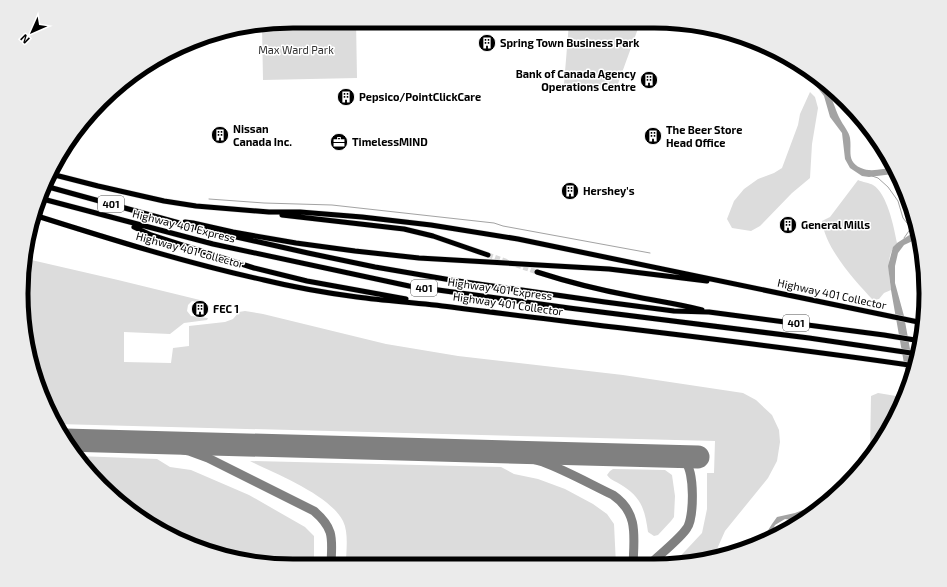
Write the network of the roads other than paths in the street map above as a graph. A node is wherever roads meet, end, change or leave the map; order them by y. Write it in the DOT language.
graph roads {
  1 [pos="56,175"];
  2 [pos="50,187"];
  3 [pos="45,200"];
  4 [pos="269,212"];
  5 [pos="39,217"];
  6 [pos="124,222"];
  7 [pos="176,222"];
  8 [pos="488,256"];
  9 [pos="537,272"];
  10 [pos="735,284"];
  11 [pos="447,306"];
  12 [pos="708,312"];
  13 [pos="917,322"];
  14 [pos="915,340"];
  15 [pos="912,353"];
  16 [pos="909,365"];
  1 -- 4 [label="highway, Highway 401 Collector / 401"];
  2 -- 7 [label="highway, Highway 401 Express / 401"];
  3 -- 6 [label="highway, Highway 401 Express / 401"];
  4 -- 8 [label="highway"];
  4 -- 10 [label="highway, Highway 401 Collector"];
  5 -- 11 [label="highway, Highway 401 Collector / 401"];
  6 -- 11 [label="highway"];
  6 -- 15 [label="highway, Highway 401 Express / 401"];
  7 -- 10 [label="highway"];
  7 -- 12 [label="highway, Highway 401 Express / 401"];
  9 -- 12 [label="highway"];
  10 -- 13 [label="highway, Highway 401 Collector / 401"];
  11 -- 16 [label="highway, Highway 401 Collector / 401"];
  12 -- 14 [label="highway, Highway 401 Express / 401"];
}
